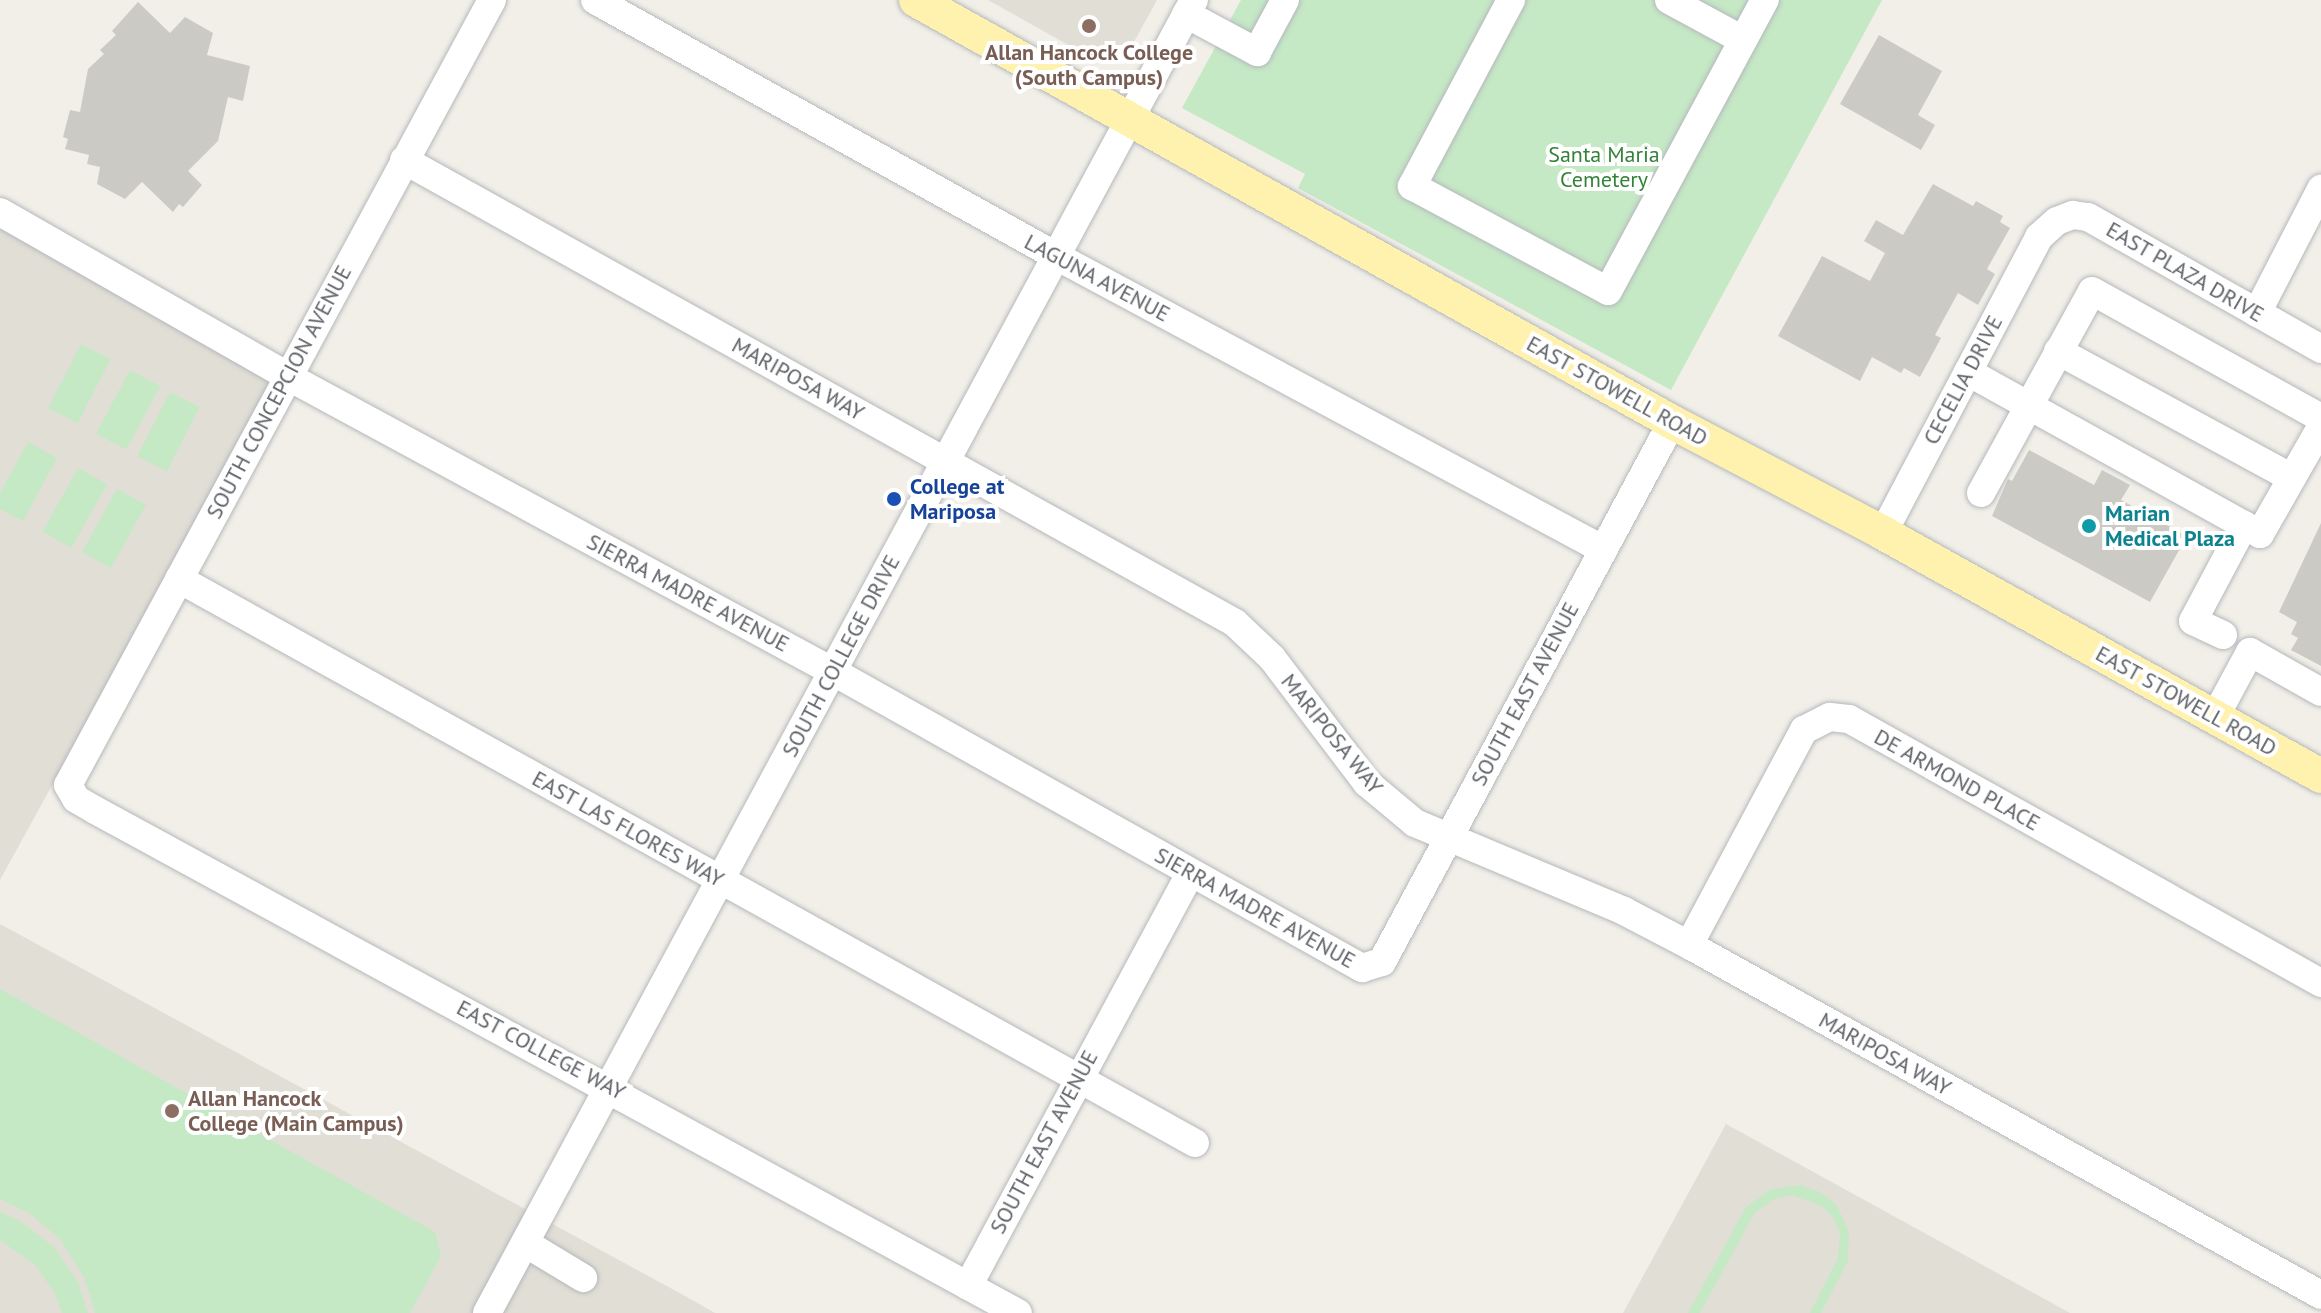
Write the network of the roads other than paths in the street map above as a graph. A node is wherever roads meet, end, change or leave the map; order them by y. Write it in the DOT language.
graph roads {
  1 [pos="492,0"];
  2 [pos="595,0"];
  3 [pos="916,0"];
  4 [pos="1285,0"];
  5 [pos="1511,0"];
  6 [pos="1669,0"];
  7 [pos="1765,0"];
  8 [pos="1190,7"];
  9 [pos="1743,40"];
  10 [pos="1129,120"];
  11 [pos="404,160"];
  12 [pos="2321,189"];
  13 [pos="0,212"];
  14 [pos="2047,230"];
  15 [pos="1056,256"];
  16 [pos="2257,313"];
  17 [pos="2321,349"];
  18 [pos="2058,351"];
  19 [pos="1968,372"];
  20 [pos="287,376"];
  21 [pos="2027,405"];
  22 [pos="2321,418"];
  23 [pos="1672,422"];
  24 [pos="2321,427"];
  25 [pos="2321,449"];
  26 [pos="946,461"];
  27 [pos="2292,478"];
  28 [pos="1981,493"];
  29 [pos="2252,530"];
  30 [pos="1883,533"];
  31 [pos="1602,549"];
  32 [pos="179,579"];
  33 [pos="2223,635"];
  34 [pos="832,671"];
  35 [pos="2321,692"];
  36 [pos="2215,717"];
  37 [pos="2321,776"];
  38 [pos="68,785"];
  39 [pos="1448,839"];
  40 [pos="1190,873"];
  41 [pos="720,880"];
  42 [pos="1689,945"];
  43 [pos="1378,966"];
  44 [pos="2321,983"];
  45 [pos="1077,1078"];
  46 [pos="609,1087"];
  47 [pos="1195,1143"];
  48 [pos="525,1243"];
  49 [pos="583,1278"];
  50 [pos="968,1286"];
  51 [pos="2321,1295"];
  52 [pos="487,1313"];
  53 [pos="1018,1313"];
  1 -- 11 [label="street, SOUTH CONCEPCION AVENUE"];
  2 -- 15 [label="street, LAGUNA AVENUE"];
  3 -- 10 [label="main road, EAST STOWELL ROAD"];
  4 -- 8 [label="street"];
  5 -- 9 [label="street"];
  6 -- 9 [label="street"];
  7 -- 9 [label="street"];
  8 -- 10 [label="street, SOUTH COLLEGE DRIVE"];
  10 -- 15 [label="street, SOUTH COLLEGE DRIVE"];
  10 -- 23 [label="main road, EAST STOWELL ROAD"];
  11 -- 20 [label="street, SOUTH CONCEPCION AVENUE"];
  11 -- 26 [label="street, MARIPOSA WAY"];
  12 -- 16 [label="street"];
  13 -- 20 [label="street, SIERRA MADRE AVENUE"];
  14 -- 16 [label="street, EAST PLAZA DRIVE"];
  14 -- 19 [label="street, CECELIA DRIVE"];
  15 -- 26 [label="street, SOUTH COLLEGE DRIVE"];
  15 -- 31 [label="street, LAGUNA AVENUE"];
  16 -- 17 [label="street, EAST PLAZA DRIVE"];
  18 -- 21 [label="street"];
  18 -- 22 [label="street"];
  18 -- 27 [label="street"];
  19 -- 21 [label="street"];
  19 -- 30 [label="street, CECELIA DRIVE"];
  20 -- 32 [label="street, SOUTH CONCEPCION AVENUE"];
  20 -- 34 [label="street, SIERRA MADRE AVENUE"];
  21 -- 28 [label="street"];
  21 -- 29 [label="street"];
  23 -- 30 [label="main road, EAST STOWELL ROAD"];
  23 -- 31 [label="street, SOUTH EAST AVENUE"];
  24 -- 27 [label="street"];
  25 -- 29 [label="street"];
  26 -- 34 [label="street, SOUTH COLLEGE DRIVE"];
  26 -- 39 [label="street, MARIPOSA WAY"];
  27 -- 29 [label="street"];
  29 -- 33 [label="street"];
  30 -- 36 [label="main road, EAST STOWELL ROAD"];
  31 -- 39 [label="street, SOUTH EAST AVENUE"];
  32 -- 38 [label="street, SOUTH CONCEPCION AVENUE"];
  32 -- 41 [label="street, EAST LAS FLORES WAY"];
  34 -- 40 [label="street, SIERRA MADRE AVENUE"];
  34 -- 41 [label="street, SOUTH COLLEGE DRIVE"];
  35 -- 36 [label="street"];
  36 -- 37 [label="main road, EAST STOWELL ROAD"];
  38 -- 46 [label="street, EAST COLLEGE WAY"];
  39 -- 42 [label="street, MARIPOSA WAY"];
  39 -- 43 [label="street, SOUTH EAST AVENUE"];
  40 -- 43 [label="street, SIERRA MADRE AVENUE"];
  40 -- 45 [label="street, SOUTH EAST AVENUE"];
  41 -- 45 [label="street, EAST LAS FLORES WAY"];
  41 -- 46 [label="street, SOUTH COLLEGE DRIVE"];
  42 -- 44 [label="street, DE ARMOND PLACE"];
  42 -- 51 [label="street, MARIPOSA WAY"];
  45 -- 47 [label="street, EAST LAS FLORES WAY"];
  45 -- 50 [label="street, SOUTH EAST AVENUE"];
  46 -- 48 [label="street, SOUTH COLLEGE DRIVE"];
  46 -- 50 [label="street, EAST COLLEGE WAY"];
  48 -- 49 [label="street"];
  48 -- 52 [label="street, SOUTH COLLEGE DRIVE"];
  50 -- 53 [label="street, EAST COLLEGE WAY"];
}
